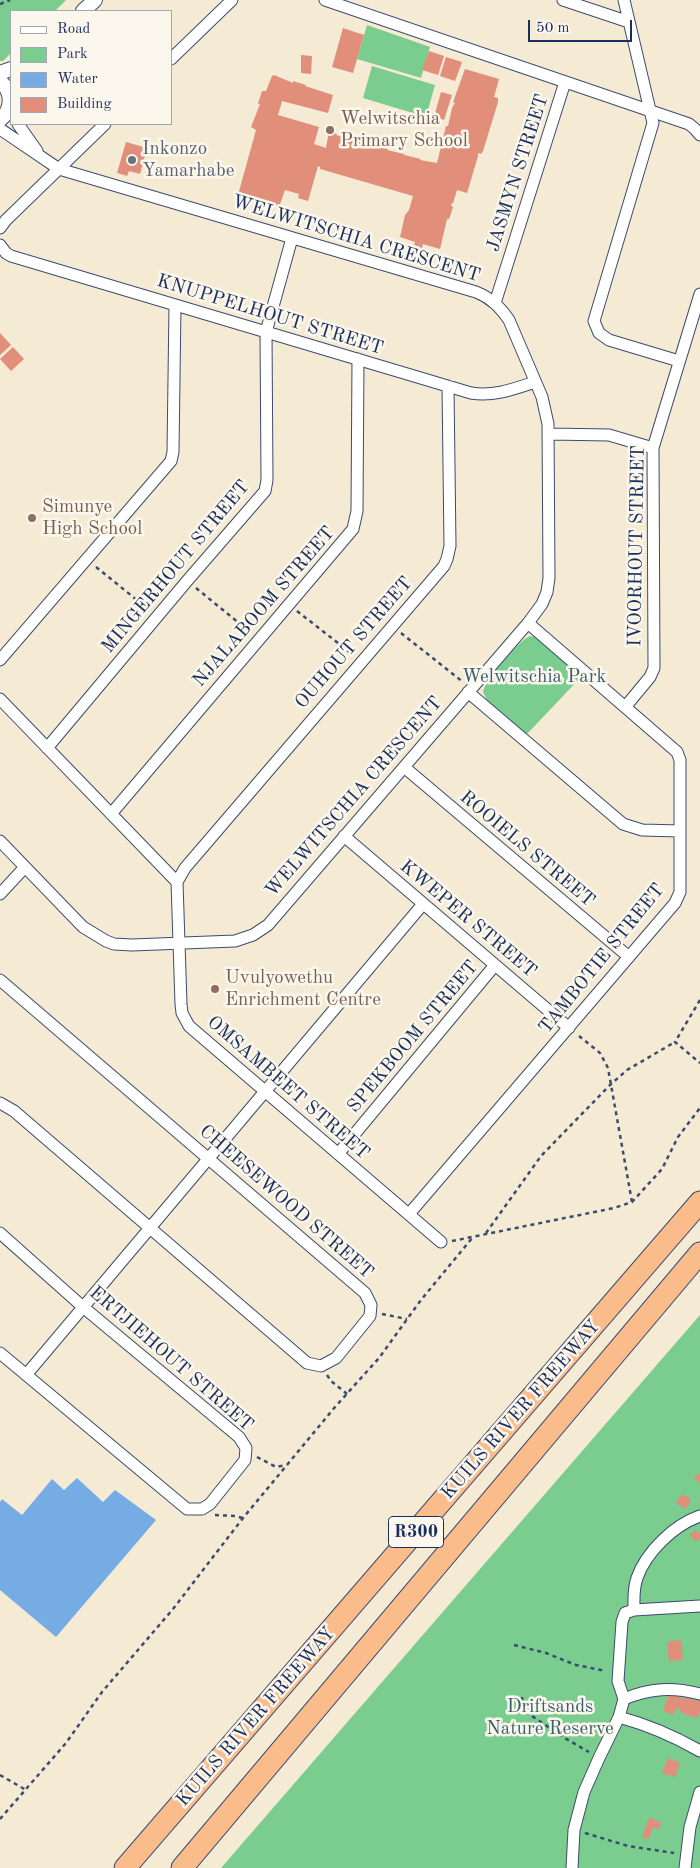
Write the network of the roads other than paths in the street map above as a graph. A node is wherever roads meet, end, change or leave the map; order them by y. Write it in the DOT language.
graph roads {
  1 [pos="94,0"];
  2 [pos="232,0"];
  3 [pos="325,0"];
  4 [pos="564,0"];
  5 [pos="624,0"];
  6 [pos="84,10"];
  7 [pos="629,22"];
  8 [pos="172,58"];
  9 [pos="0,81"];
  10 [pos="565,82"];
  11 [pos="10,101"];
  12 [pos="650,111"];
  13 [pos="0,120"];
  14 [pos="19,125"];
  15 [pos="104,125"];
  16 [pos="0,128"];
  17 [pos="700,135"];
  18 [pos="38,154"];
  19 [pos="59,169"];
  20 [pos="0,228"];
  21 [pos="292,238"];
  22 [pos="0,245"];
  23 [pos="700,294"];
  24 [pos="495,303"];
  25 [pos="175,305"];
  26 [pos="266,332"];
  27 [pos="358,359"];
  28 [pos="680,360"];
  29 [pos="536,382"];
  30 [pos="448,386"];
  31 [pos="549,434"];
  32 [pos="653,448"];
  33 [pos="528,623"];
  34 [pos="0,660"];
  35 [pos="470,690"];
  36 [pos="0,699"];
  37 [pos="626,706"];
  38 [pos="47,748"];
  39 [pos="404,767"];
  40 [pos="111,814"];
  41 [pos="680,831"];
  42 [pos="344,836"];
  43 [pos="0,841"];
  44 [pos="25,867"];
  45 [pos="177,882"];
  46 [pos="0,894"];
  47 [pos="423,904"];
  48 [pos="180,943"];
  49 [pos="629,957"];
  50 [pos="495,965"];
  51 [pos="0,980"];
  52 [pos="569,1028"];
  53 [pos="265,1092"];
  54 [pos="0,1103"];
  55 [pos="338,1154"];
  56 [pos="209,1158"];
  57 [pos="700,1202"];
  58 [pos="409,1214"];
  59 [pos="150,1228"];
  60 [pos="0,1233"];
  61 [pos="441,1242"];
  62 [pos="700,1253"];
  63 [pos="84,1307"];
  64 [pos="0,1353"];
  65 [pos="26,1375"];
  66 [pos="700,1516"];
  67 [pos="700,1606"];
  68 [pos="634,1610"];
  69 [pos="700,1694"];
  70 [pos="624,1699"];
  71 [pos="619,1717"];
  72 [pos="700,1751"];
  73 [pos="700,1792"];
  74 [pos="125,1868"];
  75 [pos="182,1868"];
  76 [pos="572,1868"];
  77 [pos="685,1868"];
  1 -- 6 [label="street"];
  2 -- 8 [label="street"];
  3 -- 10 [label="street"];
  4 -- 7 [label="street"];
  5 -- 7 [label="street"];
  7 -- 12 [label="street"];
  9 -- 11 [label="street"];
  10 -- 12 [label="street"];
  10 -- 24 [label="street, JASMYN STREET"];
  11 -- 13 [label="street"];
  12 -- 17 [label="street"];
  12 -- 28 [label="street"];
  14 -- 18 [label="street, WELWITSCHIA CRESCENT"];
  15 -- 19 [label="street"];
  16 -- 18 [label="street, WELWITSCHIA CRESCENT"];
  18 -- 19 [label="street, WELWITSCHIA CRESCENT"];
  19 -- 20 [label="street"];
  19 -- 21 [label="street, WELWITSCHIA CRESCENT"];
  21 -- 24 [label="street, WELWITSCHIA CRESCENT"];
  21 -- 26 [label="street, MINGERHOUT STREET"];
  22 -- 25 [label="street, KNUPPELHOUT STREET"];
  23 -- 28 [label="street, IVOORHOUT STREET"];
  24 -- 29 [label="street, WELWITSCHIA CRESCENT"];
  25 -- 26 [label="street, KNUPPELHOUT STREET"];
  25 -- 34 [label="street"];
  26 -- 27 [label="street, KNUPPELHOUT STREET"];
  26 -- 38 [label="street, MINGERHOUT STREET"];
  27 -- 30 [label="street, KNUPPELHOUT STREET"];
  27 -- 40 [label="street, NJALABOOM STREET"];
  28 -- 32 [label="street, IVOORHOUT STREET"];
  29 -- 30 [label="street, KNUPPELHOUT STREET"];
  29 -- 31 [label="street, WELWITSCHIA CRESCENT"];
  30 -- 45 [label="street, OUHOUT STREET"];
  31 -- 32 [label="street"];
  31 -- 33 [label="street, WELWITSCHIA CRESCENT"];
  32 -- 37 [label="street, IVOORHOUT STREET"];
  33 -- 35 [label="street, WELWITSCHIA CRESCENT"];
  33 -- 37 [label="street, TAMBOTIE STREET"];
  35 -- 39 [label="street, WELWITSCHIA CRESCENT"];
  35 -- 41 [label="street"];
  36 -- 38 [label="street"];
  37 -- 41 [label="street, TAMBOTIE STREET"];
  38 -- 40 [label="street"];
  39 -- 42 [label="street, WELWITSCHIA CRESCENT"];
  39 -- 49 [label="street, ROOIELS STREET"];
  40 -- 45 [label="street"];
  41 -- 49 [label="street, TAMBOTIE STREET"];
  42 -- 47 [label="street, KWEPER STREET"];
  42 -- 48 [label="street, WELWITSCHIA CRESCENT"];
  43 -- 44 [label="street, WELWITSCHIA CRESCENT"];
  44 -- 46 [label="street"];
  44 -- 48 [label="street, WELWITSCHIA CRESCENT"];
  45 -- 48 [label="street, OMSAMBEET STREET"];
  47 -- 50 [label="street, KWEPER STREET"];
  47 -- 53 [label="street"];
  48 -- 53 [label="street, OMSAMBEET STREET"];
  49 -- 52 [label="street, TAMBOTIE STREET"];
  50 -- 52 [label="street, KWEPER STREET"];
  50 -- 55 [label="street, SPEKBOOM STREET"];
  51 -- 56 [label="street, CHEESEWOOD STREET"];
  52 -- 58 [label="street, TAMBOTIE STREET"];
  53 -- 55 [label="street, OMSAMBEET STREET"];
  53 -- 56 [label="street"];
  54 -- 59 [label="street"];
  55 -- 58 [label="street, OMSAMBEET STREET"];
  56 -- 59 [label="street"];
  56 -- 59 [label="street, CHEESEWOOD STREET"];
  57 -- 74 [label="highway, KUILS RIVER FREEWAY / R300"];
  58 -- 61 [label="street, OMSAMBEET STREET"];
  59 -- 63 [label="street"];
  60 -- 63 [label="street, ERTJIEHOUT STREET"];
  62 -- 75 [label="highway, KUILS RIVER FREEWAY / R300"];
  63 -- 65 [label="street"];
  63 -- 65 [label="street, ERTJIEHOUT STREET"];
  64 -- 65 [label="street"];
  66 -- 68 [label="street"];
  67 -- 68 [label="street"];
  68 -- 70 [label="street"];
  69 -- 70 [label="street"];
  70 -- 71 [label="street"];
  71 -- 72 [label="street"];
  71 -- 76 [label="street"];
  73 -- 77 [label="street"];
}
